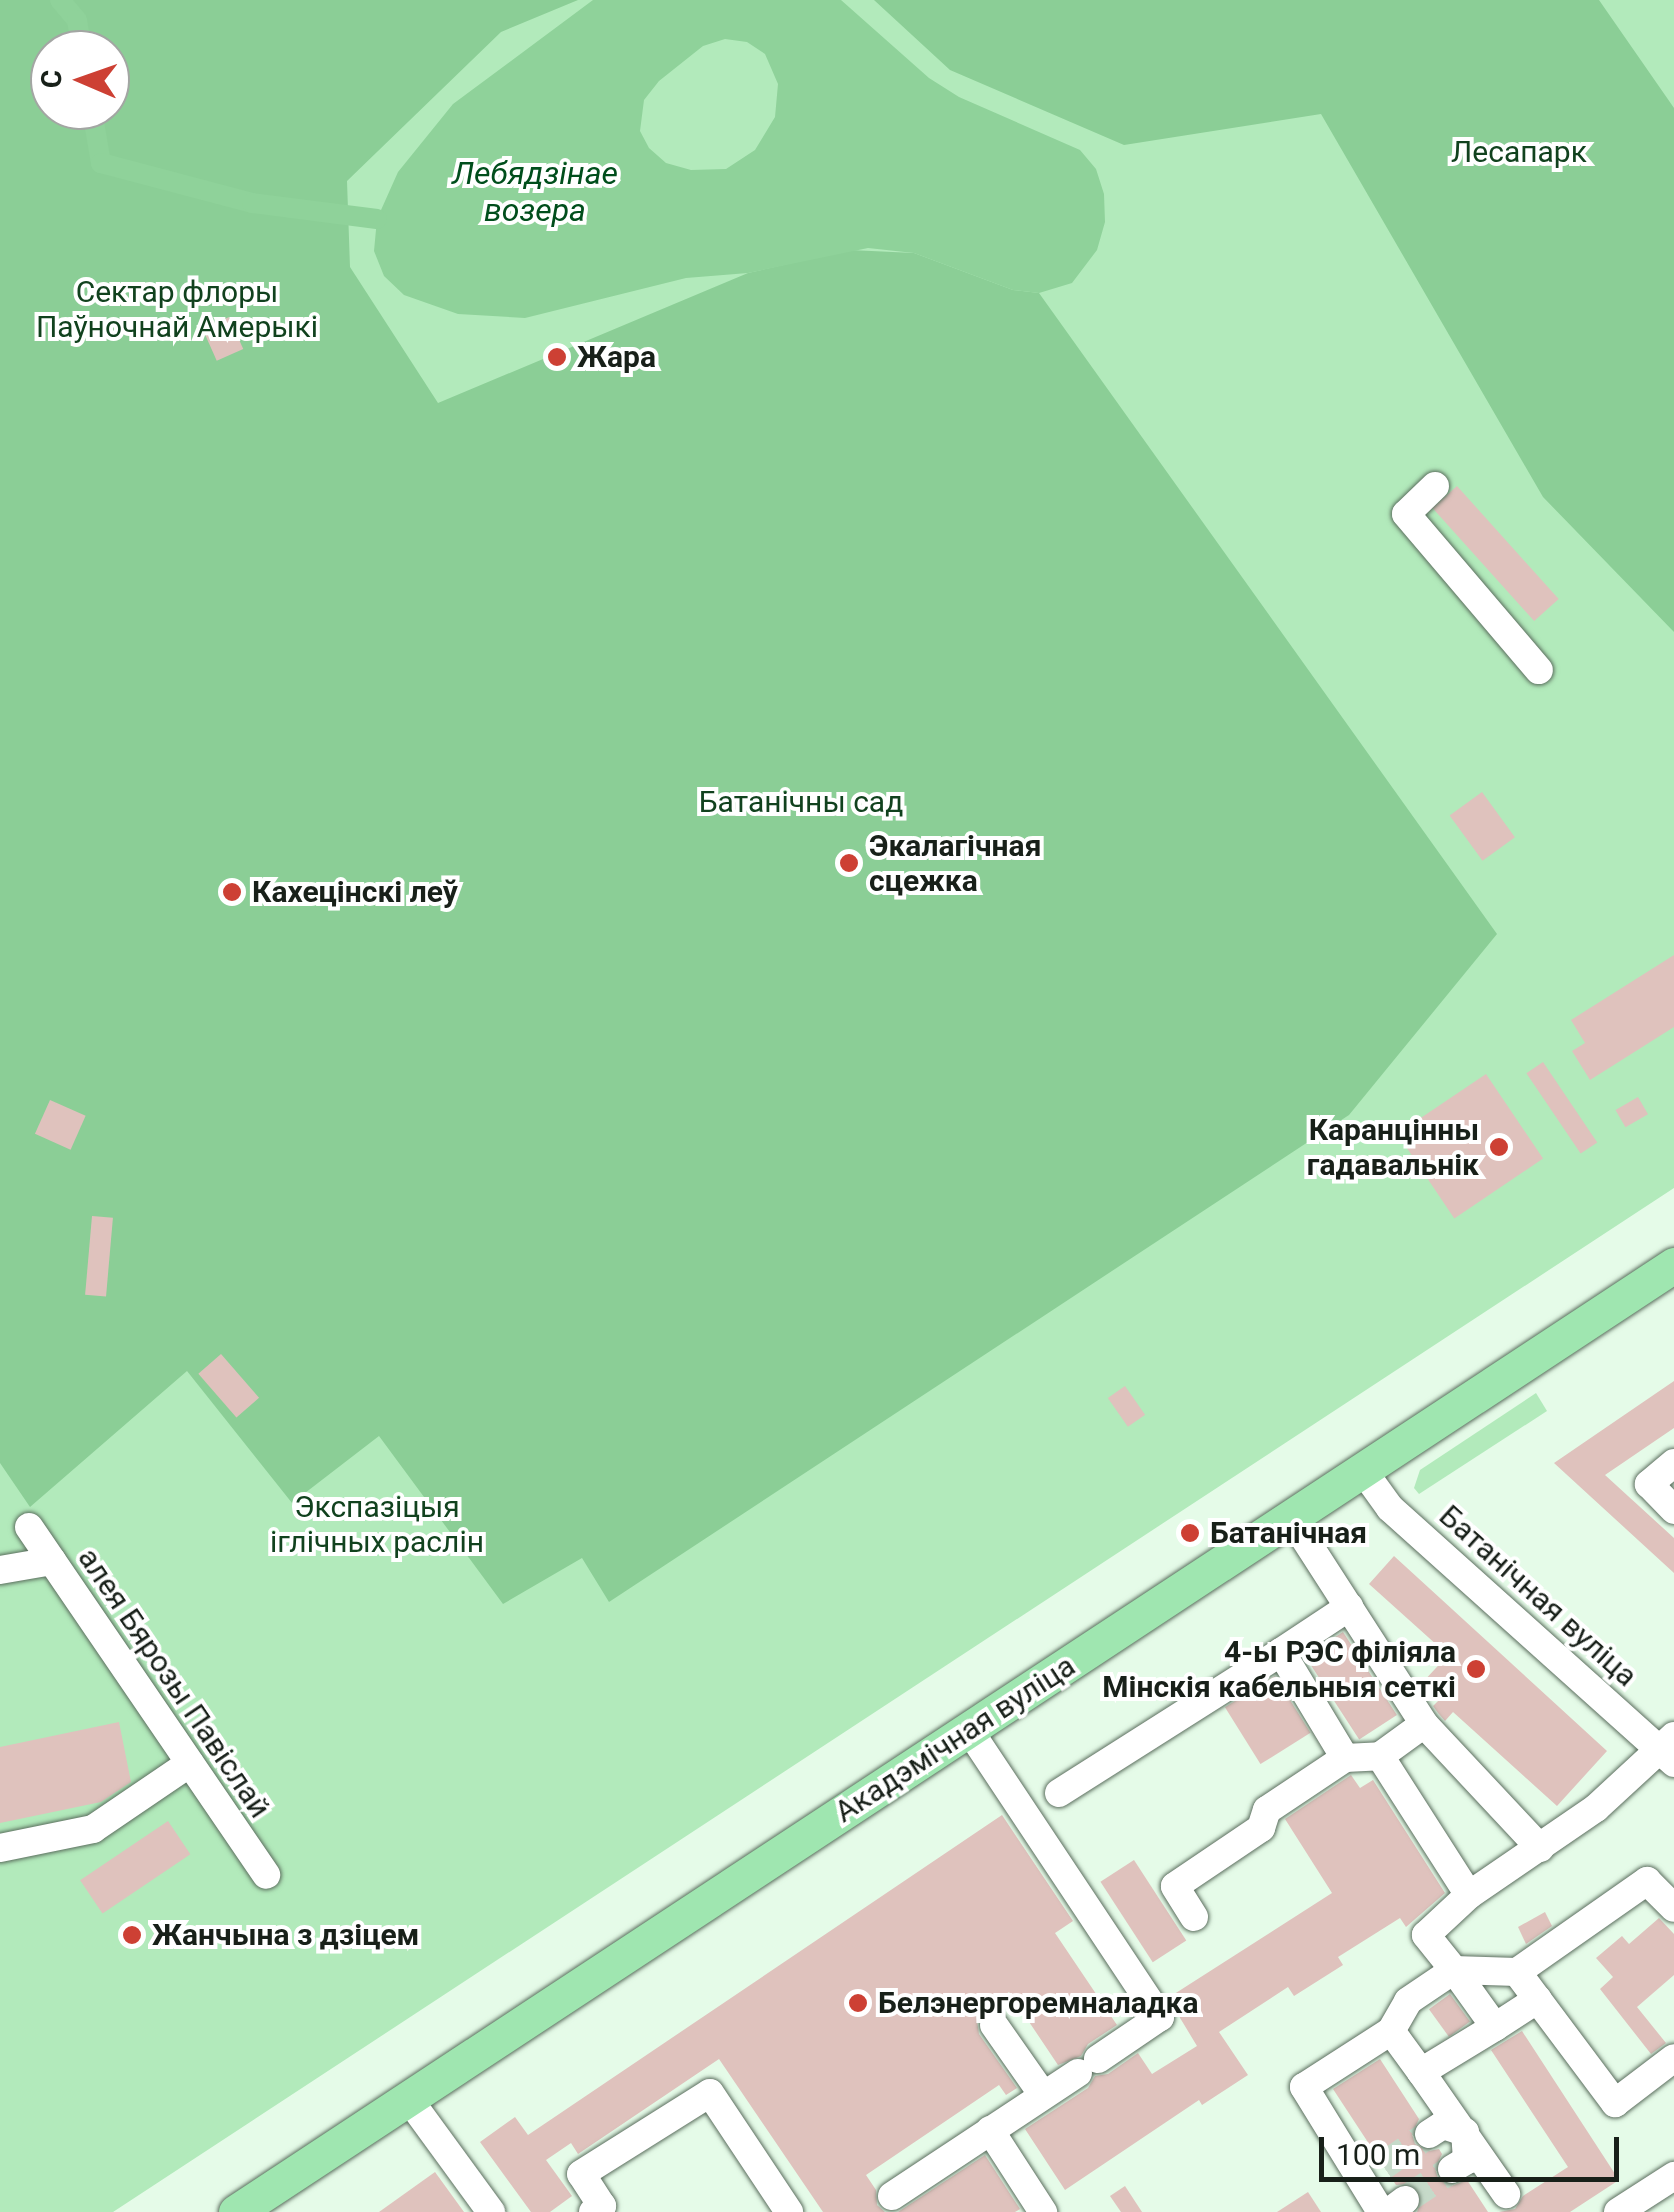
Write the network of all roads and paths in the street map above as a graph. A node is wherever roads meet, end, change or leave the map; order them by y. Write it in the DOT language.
graph roads {
  1 [pos="1435,486"];
  2 [pos="1538,670"];
  3 [pos="1674,1266"];
  4 [pos="1663,1470"];
  5 [pos="1364,1472"];
  6 [pos="1674,1510"];
  7 [pos="1292,1520"];
  8 [pos="28,1527"];
  9 [pos="52,1561"];
  10 [pos="0,1570"];
  11 [pos="1348,1607"];
  12 [pos="1281,1652"];
  13 [pos="1424,1724"];
  14 [pos="969,1730"];
  15 [pos="1670,1750"];
  16 [pos="1380,1756"];
  17 [pos="1345,1758"];
  18 [pos="190,1763"];
  19 [pos="1058,1793"];
  20 [pos="0,1848"];
  21 [pos="1540,1848"];
  22 [pos="266,1875"];
  23 [pos="1470,1895"];
  24 [pos="1674,1908"];
  25 [pos="1194,1916"];
  26 [pos="1454,1970"];
  27 [pos="1518,1972"];
  28 [pos="1538,1999"];
  29 [pos="994,2025"];
  30 [pos="1495,2027"];
  31 [pos="1392,2031"];
  32 [pos="1674,2058"];
  33 [pos="1421,2072"];
  34 [pos="1043,2095"];
  35 [pos="408,2098"];
  36 [pos="990,2130"];
  37 [pos="1465,2132"];
  38 [pos="1430,2134"];
  39 [pos="1452,2169"];
  40 [pos="1674,2176"];
  41 [pos="1506,2194"];
  42 [pos="892,2196"];
  43 [pos="1392,2208"];
  44 [pos="236,2212"];
  45 [pos="491,2212"];
  46 [pos="594,2212"];
  47 [pos="789,2212"];
  48 [pos="1043,2212"];
  49 [pos="1618,2212"];
  1 -- 2 [label="street"];
  3 -- 5 [label="main road, Акадэмічная вуліца"];
  4 -- 6 [label="street"];
  5 -- 7 [label="main road, Акадэмічная вуліца"];
  5 -- 15 [label="street, Батанічная вуліца"];
  7 -- 11 [label="street"];
  7 -- 14 [label="main road, Акадэмічная вуліца"];
  8 -- 9 [label="street, алея Бярозы Павіслай"];
  9 -- 10 [label="street"];
  9 -- 18 [label="street, алея Бярозы Павіслай"];
  11 -- 12 [label="street"];
  11 -- 13 [label="street"];
  12 -- 17 [label="street"];
  12 -- 19 [label="street"];
  13 -- 16 [label="street"];
  13 -- 21 [label="street"];
  14 -- 34 [label="street"];
  14 -- 35 [label="main road, Акадэмічная вуліца"];
  15 -- 21 [label="street"];
  16 -- 17 [label="street"];
  16 -- 23 [label="street"];
  17 -- 25 [label="street"];
  18 -- 20 [label="street"];
  18 -- 22 [label="street, алея Бярозы Павіслай"];
  21 -- 23 [label="street"];
  23 -- 26 [label="street"];
  24 -- 27 [label="street"];
  26 -- 27 [label="street"];
  26 -- 30 [label="street"];
  26 -- 31 [label="street"];
  27 -- 28 [label="street"];
  28 -- 30 [label="street"];
  28 -- 32 [label="street"];
  29 -- 34 [label="street"];
  30 -- 33 [label="street"];
  31 -- 33 [label="street"];
  31 -- 43 [label="street"];
  33 -- 37 [label="street"];
  34 -- 36 [label="street"];
  35 -- 44 [label="main road, Акадэмічная вуліца"];
  35 -- 45 [label="street"];
  36 -- 42 [label="street"];
  36 -- 48 [label="street"];
  37 -- 38 [label="street"];
  37 -- 39 [label="street"];
  37 -- 41 [label="street"];
  40 -- 49 [label="street"];
  46 -- 47 [label="street"];
}
